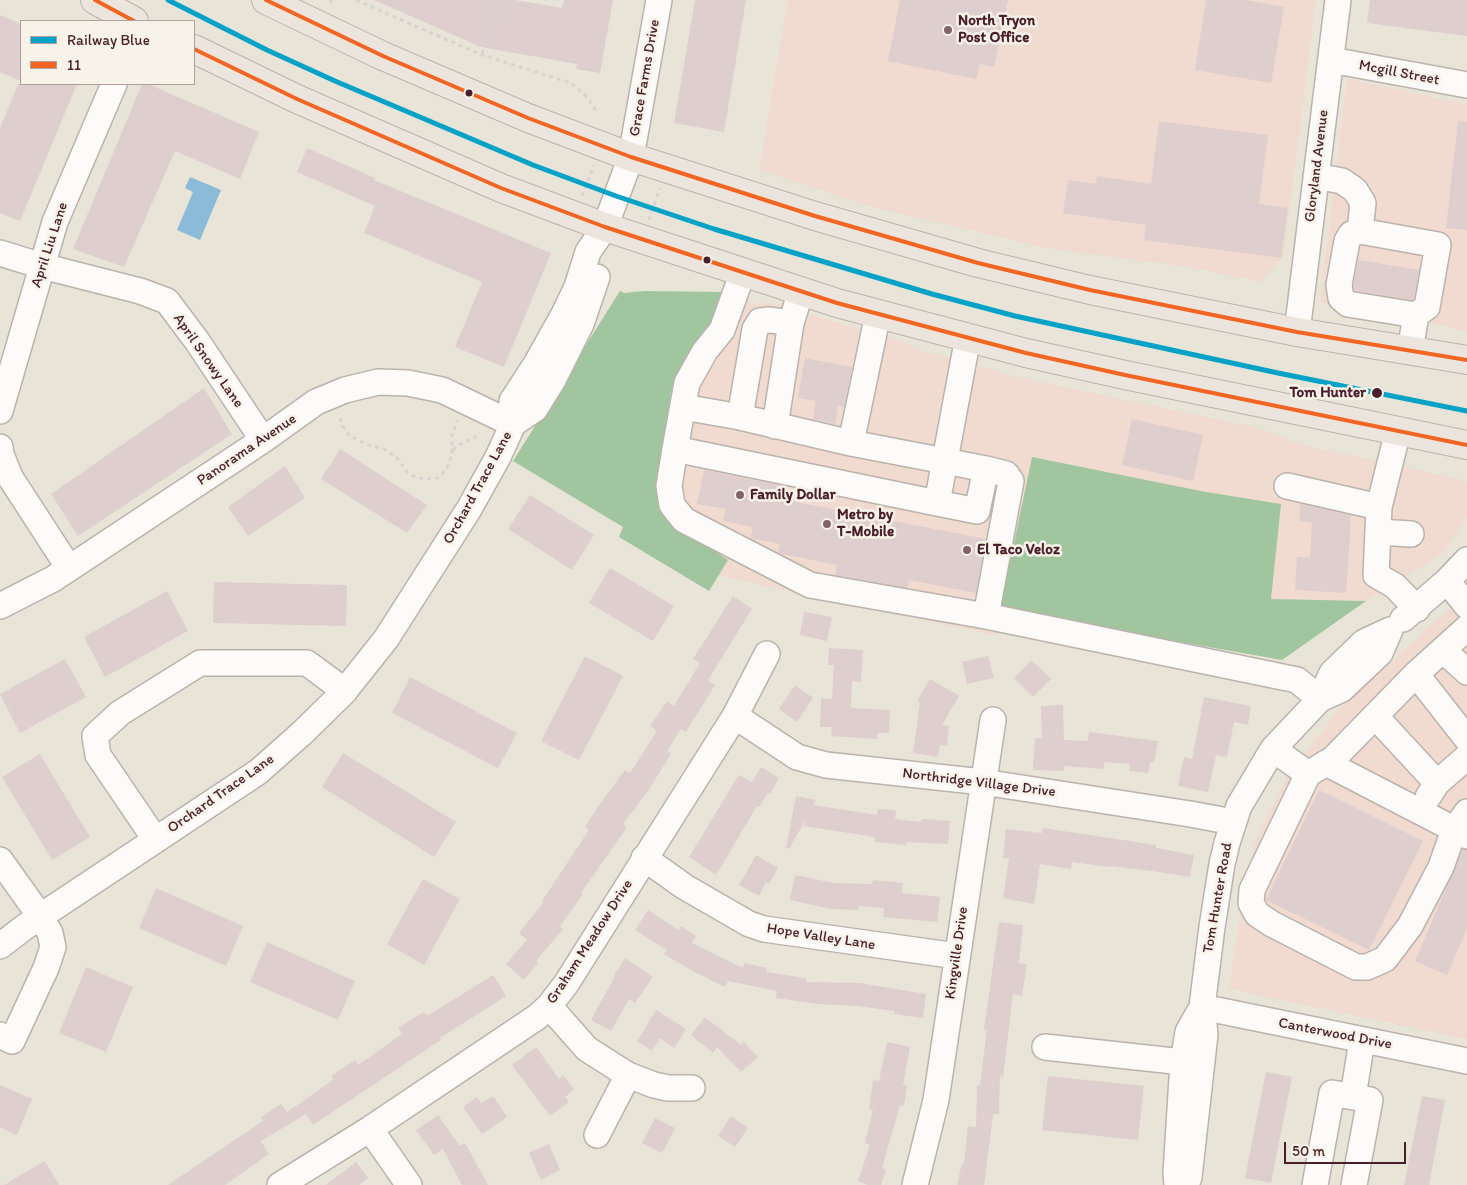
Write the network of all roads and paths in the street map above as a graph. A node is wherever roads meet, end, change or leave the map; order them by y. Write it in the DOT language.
graph roads {
  1 [pos="95,0"];
  2 [pos="266,0"];
  3 [pos="356,0"];
  4 [pos="497,0"];
  5 [pos="659,0"];
  6 [pos="1338,0"];
  7 [pos="132,20"];
  8 [pos="195,50"];
  9 [pos="482,54"];
  10 [pos="1331,60"];
  11 [pos="114,85"];
  12 [pos="1467,85"];
  13 [pos="596,111"];
  14 [pos="597,156"];
  15 [pos="631,157"];
  16 [pos="1316,176"];
  17 [pos="660,187"];
  18 [pos="581,199"];
  19 [pos="648,222"];
  20 [pos="605,227"];
  21 [pos="1360,230"];
  22 [pos="0,253"];
  23 [pos="42,266"];
  24 [pos="743,272"];
  25 [pos="1304,280"];
  26 [pos="1338,285"];
  27 [pos="801,291"];
  28 [pos="878,314"];
  29 [pos="1416,315"];
  30 [pos="792,323"];
  31 [pos="1297,332"];
  32 [pos="968,337"];
  33 [pos="1410,350"];
  34 [pos="1467,360"];
  35 [pos="683,407"];
  36 [pos="0,411"];
  37 [pos="740,417"];
  38 [pos="340,418"];
  39 [pos="457,420"];
  40 [pos="513,424"];
  41 [pos="775,426"];
  42 [pos="479,432"];
  43 [pos="1406,432"];
  44 [pos="262,440"];
  45 [pos="851,443"];
  46 [pos="1467,445"];
  47 [pos="0,447"];
  48 [pos="676,449"];
  49 [pos="452,450"];
  50 [pos="1467,461"];
  51 [pos="944,462"];
  52 [pos="986,470"];
  53 [pos="1287,486"];
  54 [pos="936,503"];
  55 [pos="1379,507"];
  56 [pos="1378,532"];
  57 [pos="1411,534"];
  58 [pos="1467,560"];
  59 [pos="69,568"];
  60 [pos="1447,581"];
  61 [pos="0,606"];
  62 [pos="1467,606"];
  63 [pos="1417,609"];
  64 [pos="986,616"];
  65 [pos="1467,628"];
  66 [pos="1442,650"];
  67 [pos="767,654"];
  68 [pos="1467,672"];
  69 [pos="1416,674"];
  70 [pos="345,691"];
  71 [pos="1320,699"];
  72 [pos="735,716"];
  73 [pos="1375,716"];
  74 [pos="993,720"];
  75 [pos="1467,739"];
  76 [pos="1273,749"];
  77 [pos="1467,756"];
  78 [pos="1317,769"];
  79 [pos="983,782"];
  80 [pos="1437,783"];
  81 [pos="1418,811"];
  82 [pos="1234,822"];
  83 [pos="1463,826"];
  84 [pos="155,839"];
  85 [pos="644,858"];
  86 [pos="0,860"];
  87 [pos="40,916"];
  88 [pos="0,946"];
  89 [pos="957,956"];
  90 [pos="549,1006"];
  91 [pos="1202,1007"];
  92 [pos="0,1035"];
  93 [pos="1362,1040"];
  94 [pos="1045,1047"];
  95 [pos="1467,1061"];
  96 [pos="1184,1062"];
  97 [pos="628,1074"];
  98 [pos="692,1088"];
  99 [pos="1353,1096"];
  100 [pos="370,1129"];
  101 [pos="597,1135"];
  102 [pos="280,1185"];
  103 [pos="409,1185"];
  104 [pos="914,1185"];
  105 [pos="1176,1185"];
  106 [pos="1186,1185"];
  107 [pos="1315,1185"];
  108 [pos="1354,1185"];
  1 -- 7 [label="main road"];
  2 -- 15 [label="main road"];
  3 -- 9 [label="path"];
  4 -- 9 [label="path"];
  5 -- 15 [label="street, Grace Farms Drive"];
  6 -- 10 [label="street, Gloryland Avenue"];
  8 -- 20 [label="main road"];
  9 -- 13 [label="path"];
  10 -- 12 [label="street, Mcgill Street"];
  10 -- 16 [label="street, Gloryland Avenue"];
  11 -- 23 [label="street, April Liu Lane"];
  14 -- 18 [label="path"];
  15 -- 20 [label="street, Orchard Trace Lane"];
  15 -- 31 [label="main road"];
  16 -- 21 [label="street"];
  16 -- 25 [label="street, Gloryland Avenue"];
  17 -- 19 [label="path"];
  20 -- 24 [label="main road"];
  20 -- 40 [label="street, Orchard Trace Lane"];
  21 -- 26 [label="street"];
  21 -- 29 [label="street"];
  22 -- 23 [label="street, April Snowy Lane"];
  23 -- 36 [label="street, April Liu Lane"];
  23 -- 44 [label="street, April Snowy Lane"];
  24 -- 27 [label="main road"];
  24 -- 35 [label="street"];
  25 -- 26 [label="street"];
  25 -- 31 [label="street, Gloryland Avenue"];
  26 -- 29 [label="street"];
  27 -- 28 [label="main road"];
  27 -- 30 [label="street"];
  28 -- 32 [label="main road"];
  28 -- 45 [label="street"];
  29 -- 33 [label="street"];
  30 -- 37 [label="street"];
  30 -- 41 [label="street"];
  31 -- 33 [label="main road"];
  32 -- 43 [label="main road"];
  32 -- 51 [label="street"];
  33 -- 34 [label="main road"];
  35 -- 37 [label="street"];
  35 -- 48 [label="street"];
  37 -- 41 [label="street"];
  38 -- 49 [label="path"];
  39 -- 49 [label="path"];
  40 -- 44 [label="street, Panorama Avenue"];
  40 -- 70 [label="street, Orchard Trace Lane"];
  41 -- 45 [label="street"];
  42 -- 49 [label="path"];
  43 -- 46 [label="main road"];
  43 -- 50 [label="main road"];
  43 -- 55 [label="street"];
  44 -- 59 [label="street, Panorama Avenue"];
  45 -- 51 [label="street"];
  47 -- 59 [label="street"];
  48 -- 54 [label="street"];
  48 -- 64 [label="street"];
  51 -- 52 [label="street"];
  51 -- 54 [label="street"];
  52 -- 54 [label="street"];
  52 -- 64 [label="street"];
  53 -- 55 [label="street"];
  55 -- 56 [label="street"];
  56 -- 57 [label="street"];
  56 -- 63 [label="street"];
  58 -- 60 [label="street, Tom Hunter Road"];
  59 -- 61 [label="street, Panorama Avenue"];
  60 -- 62 [label="street"];
  60 -- 63 [label="street, Tom Hunter Road"];
  63 -- 71 [label="street, Tom Hunter Road"];
  64 -- 71 [label="street"];
  65 -- 66 [label="street"];
  66 -- 68 [label="street"];
  66 -- 69 [label="street"];
  67 -- 72 [label="street, Graham Meadow Drive"];
  69 -- 73 [label="street"];
  69 -- 75 [label="street"];
  70 -- 84 [label="street, Orchard Trace Lane"];
  70 -- 84 [label="street"];
  71 -- 76 [label="street, Tom Hunter Road"];
  72 -- 79 [label="street, Northridge Village Drive"];
  72 -- 85 [label="street, Graham Meadow Drive"];
  73 -- 78 [label="street"];
  73 -- 80 [label="street"];
  74 -- 79 [label="street, Kingville Drive"];
  76 -- 78 [label="street"];
  76 -- 82 [label="street, Tom Hunter Road"];
  77 -- 80 [label="street"];
  78 -- 81 [label="street"];
  78 -- 83 [label="street"];
  79 -- 82 [label="street, Northridge Village Drive"];
  79 -- 89 [label="street, Kingville Drive"];
  80 -- 81 [label="street"];
  81 -- 83 [label="street"];
  82 -- 91 [label="street, Tom Hunter Road"];
  84 -- 87 [label="street, Orchard Trace Lane"];
  85 -- 89 [label="street, Hope Valley Lane"];
  85 -- 90 [label="street, Graham Meadow Drive"];
  86 -- 87 [label="street"];
  87 -- 88 [label="street, Orchard Trace Lane"];
  87 -- 92 [label="street"];
  89 -- 104 [label="street, Kingville Drive"];
  90 -- 97 [label="street"];
  90 -- 100 [label="street, Graham Meadow Drive"];
  91 -- 93 [label="street, Canterwood Drive"];
  91 -- 96 [label="street, Tom Hunter Road"];
  91 -- 106 [label="street, Tom Hunter Road"];
  93 -- 95 [label="street, Canterwood Drive"];
  93 -- 99 [label="street"];
  94 -- 96 [label="street"];
  96 -- 105 [label="street, Tom Hunter Road"];
  97 -- 98 [label="street"];
  97 -- 101 [label="street"];
  99 -- 107 [label="street"];
  99 -- 108 [label="street"];
  100 -- 102 [label="street, Graham Meadow Drive"];
  100 -- 103 [label="street"];
}
